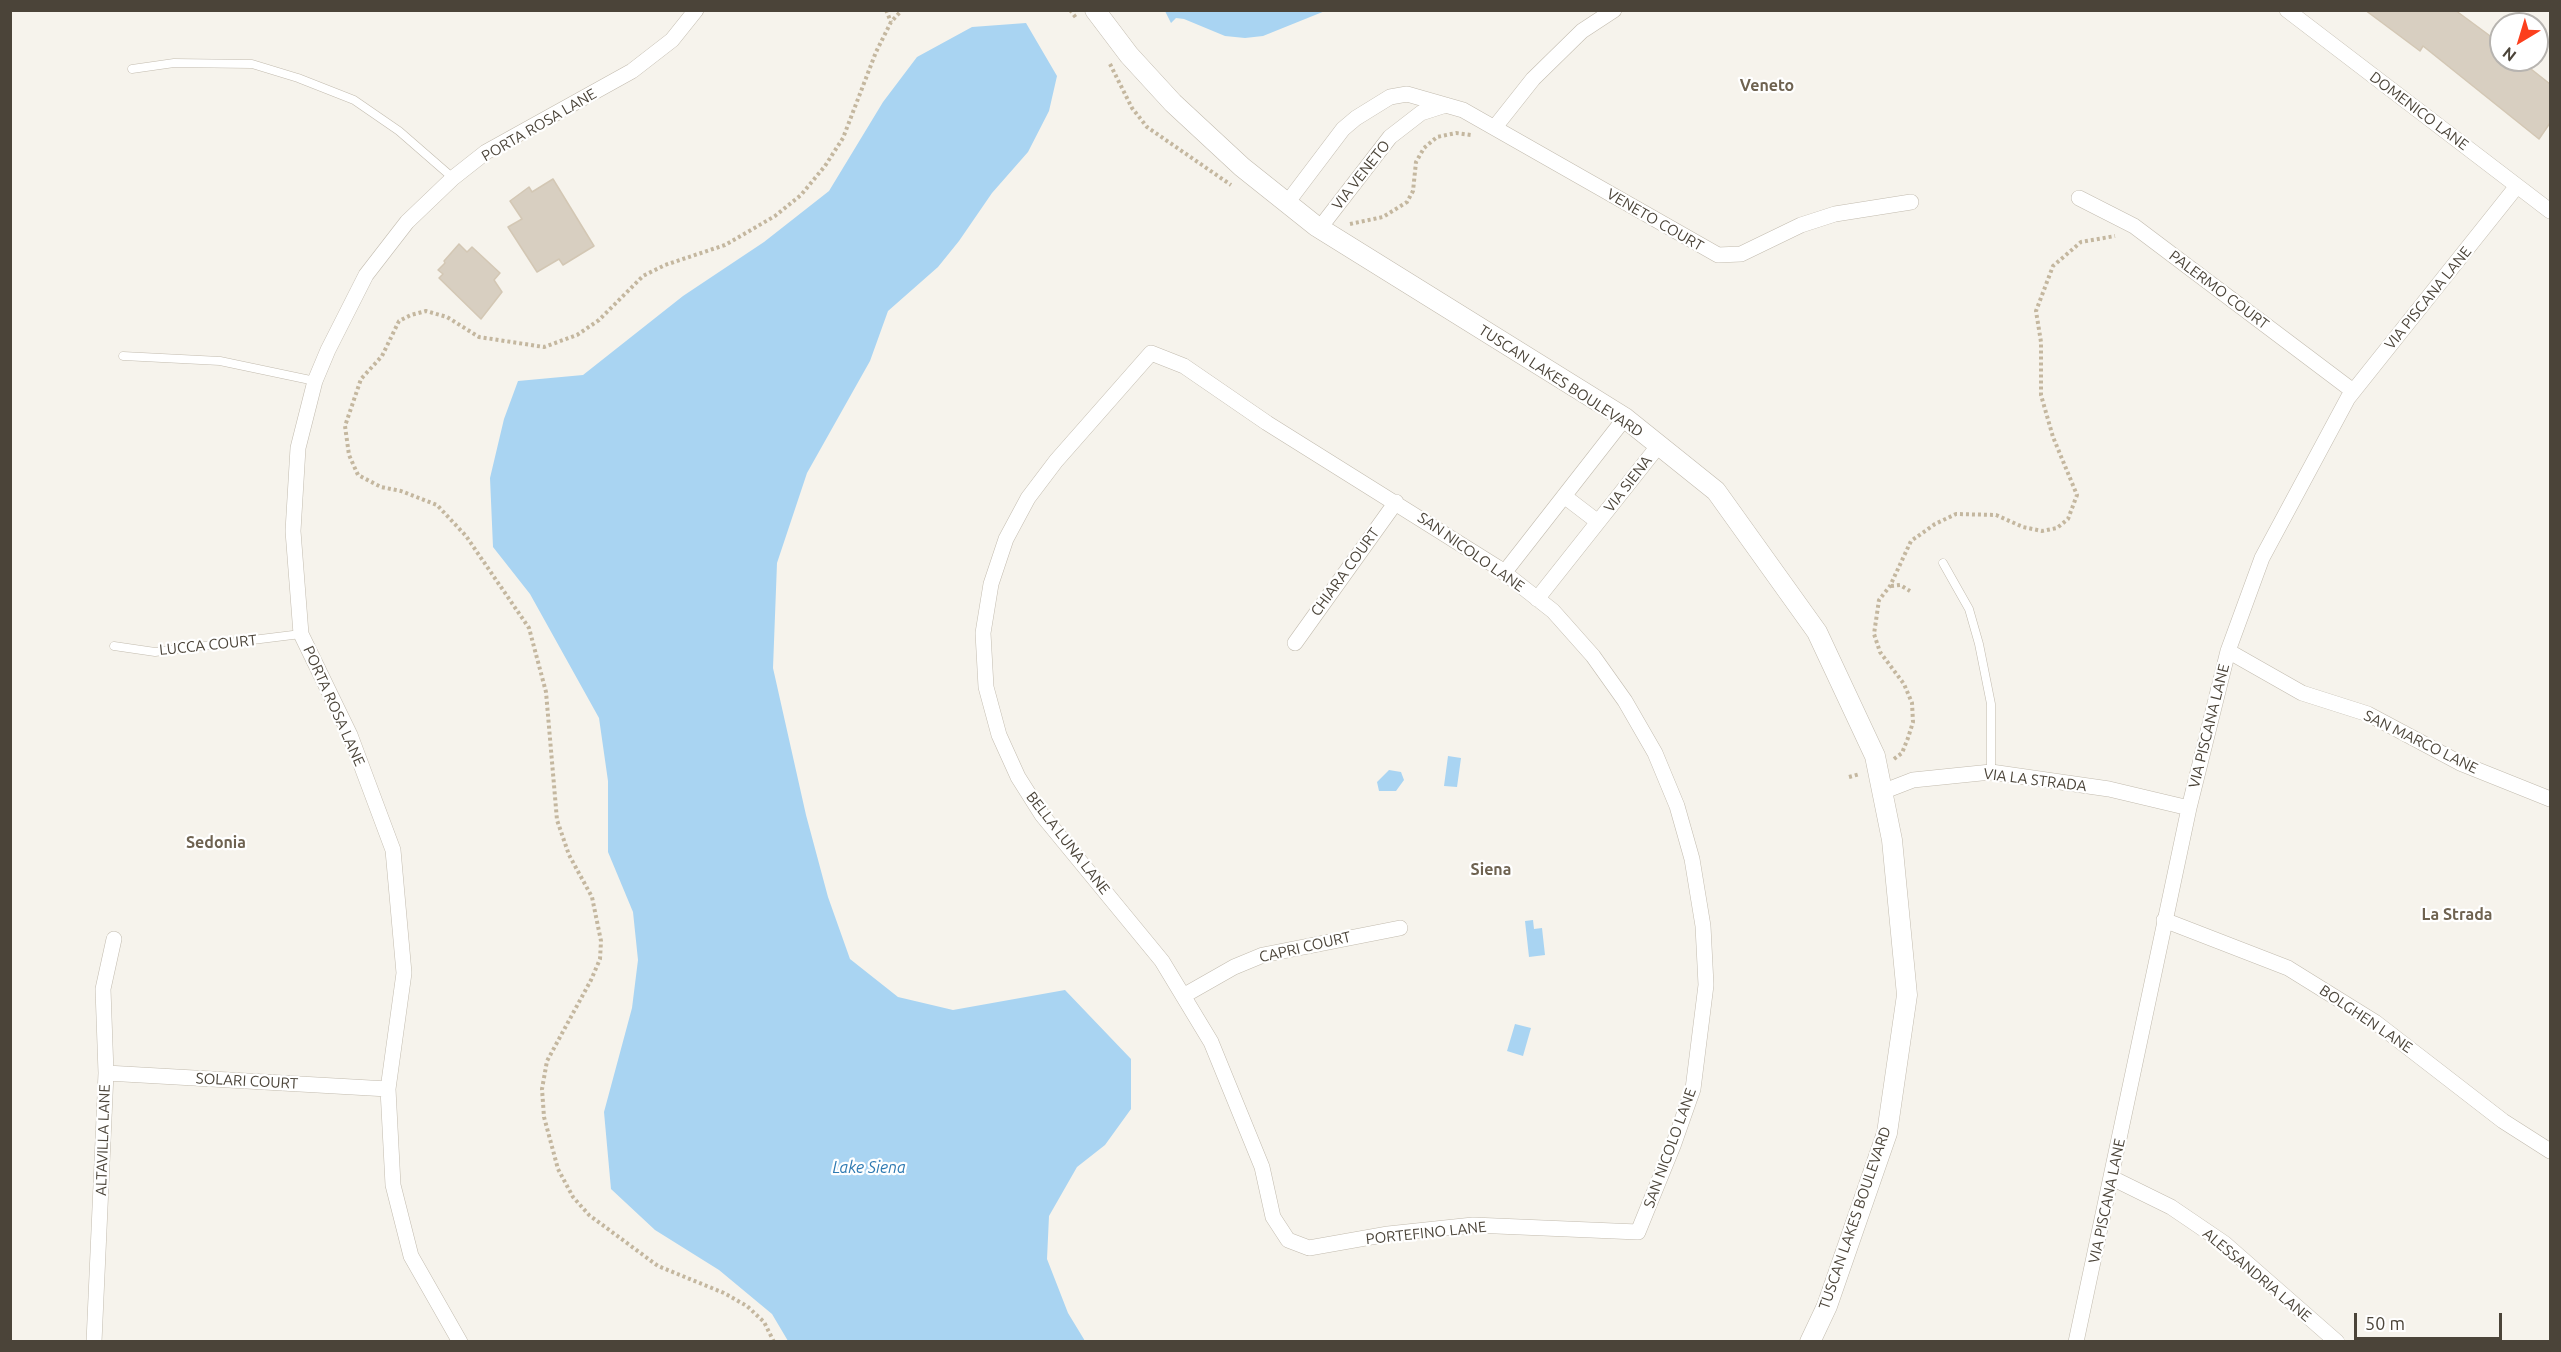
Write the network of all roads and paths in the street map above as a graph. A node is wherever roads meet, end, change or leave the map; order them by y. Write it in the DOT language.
graph roads {
  1 [pos="696,10"];
  2 [pos="886,10"];
  3 [pos="902,10"];
  4 [pos="1070,10"];
  5 [pos="1095,10"];
  6 [pos="1614,10"];
  7 [pos="2287,10"];
  8 [pos="891,22"];
  9 [pos="1081,24"];
  10 [pos="1108,62"];
  11 [pos="132,69"];
  12 [pos="1446,105"];
  13 [pos="1495,128"];
  14 [pos="1471,135"];
  15 [pos="453,178"];
  16 [pos="2517,186"];
  17 [pos="1234,187"];
  18 [pos="2079,198"];
  19 [pos="1911,202"];
  20 [pos="1287,203"];
  21 [pos="2550,211"];
  22 [pos="1350,225"];
  23 [pos="1319,229"];
  24 [pos="2116,236"];
  25 [pos="1151,353"];
  26 [pos="123,356"];
  27 [pos="315,381"];
  28 [pos="2353,391"];
  29 [pos="1625,418"];
  30 [pos="1659,445"];
  31 [pos="1564,496"];
  32 [pos="1396,502"];
  33 [pos="1598,522"];
  34 [pos="1943,563"];
  35 [pos="1504,573"];
  36 [pos="1890,586"];
  37 [pos="1910,591"];
  38 [pos="1537,599"];
  39 [pos="301,634"];
  40 [pos="1295,643"];
  41 [pos="114,646"];
  42 [pos="2228,651"];
  43 [pos="1878,770"];
  44 [pos="1991,772"];
  45 [pos="1849,777"];
  46 [pos="1882,792"];
  47 [pos="2550,799"];
  48 [pos="2189,808"];
  49 [pos="2164,920"];
  50 [pos="1400,928"];
  51 [pos="114,939"];
  52 [pos="1183,996"];
  53 [pos="106,1073"];
  54 [pos="388,1089"];
  55 [pos="2550,1151"];
  56 [pos="2112,1178"];
  57 [pos="1638,1232"];
  58 [pos="1288,1240"];
  59 [pos="94,1341"];
  60 [pos="460,1341"];
  61 [pos="774,1341"];
  62 [pos="1810,1341"];
  63 [pos="2076,1341"];
  64 [pos="2337,1341"];
  1 -- 15 [label="street, PORTA ROSA LANE"];
  2 -- 8 [label="path"];
  3 -- 8 [label="path"];
  4 -- 9 [label="path"];
  5 -- 20 [label="street, TUSCAN LAKES BOULEVARD"];
  6 -- 13 [label="street"];
  7 -- 16 [label="street, DOMENICO LANE"];
  8 -- 61 [label="path"];
  10 -- 17 [label="path"];
  11 -- 15 [label="lane"];
  12 -- 13 [label="street, VENETO COURT"];
  12 -- 20 [label="street"];
  12 -- 23 [label="street, VIA VENETO"];
  13 -- 19 [label="street, VENETO COURT"];
  14 -- 22 [label="path"];
  15 -- 27 [label="street, PORTA ROSA LANE"];
  16 -- 21 [label="street, DOMENICO LANE"];
  16 -- 28 [label="street, VIA PISCANA LANE"];
  18 -- 28 [label="street, PALERMO COURT"];
  20 -- 23 [label="street, TUSCAN LAKES BOULEVARD"];
  23 -- 29 [label="street, TUSCAN LAKES BOULEVARD"];
  24 -- 36 [label="path"];
  25 -- 32 [label="street, SAN NICOLO LANE"];
  25 -- 52 [label="street, BELLA LUNA LANE"];
  26 -- 27 [label="lane"];
  27 -- 39 [label="street, PORTA ROSA LANE"];
  28 -- 42 [label="street, VIA PISCANA LANE"];
  29 -- 30 [label="street, TUSCAN LAKES BOULEVARD"];
  29 -- 31 [label="street"];
  30 -- 33 [label="street, VIA SIENA"];
  30 -- 43 [label="street, TUSCAN LAKES BOULEVARD"];
  31 -- 33 [label="street, VIA SIENA"];
  31 -- 35 [label="street"];
  32 -- 35 [label="street, SAN NICOLO LANE"];
  32 -- 40 [label="street, CHIARA COURT"];
  33 -- 38 [label="street, VIA SIENA"];
  34 -- 44 [label="lane"];
  35 -- 38 [label="street, SAN NICOLO LANE"];
  36 -- 37 [label="path"];
  36 -- 43 [label="path"];
  38 -- 57 [label="street, SAN NICOLO LANE"];
  39 -- 41 [label="lane, LUCCA COURT"];
  39 -- 54 [label="street, PORTA ROSA LANE"];
  42 -- 47 [label="street, SAN MARCO LANE"];
  42 -- 48 [label="street, VIA PISCANA LANE"];
  43 -- 45 [label="path"];
  43 -- 46 [label="street, TUSCAN LAKES BOULEVARD"];
  44 -- 46 [label="street, VIA LA STRADA"];
  44 -- 48 [label="street, VIA LA STRADA"];
  46 -- 62 [label="street, TUSCAN LAKES BOULEVARD"];
  48 -- 49 [label="street, VIA PISCANA LANE"];
  49 -- 55 [label="street, BOLGHEN LANE"];
  49 -- 56 [label="street, VIA PISCANA LANE"];
  50 -- 52 [label="street, CAPRI COURT"];
  51 -- 53 [label="street, ALTAVILLA LANE"];
  52 -- 58 [label="street, BELLA LUNA LANE"];
  53 -- 54 [label="street, SOLARI COURT"];
  53 -- 59 [label="street, ALTAVILLA LANE"];
  54 -- 60 [label="street, PORTA ROSA LANE"];
  56 -- 63 [label="street, VIA PISCANA LANE"];
  56 -- 64 [label="street, ALESSANDRIA LANE"];
  57 -- 58 [label="street, PORTEFINO LANE"];
}
